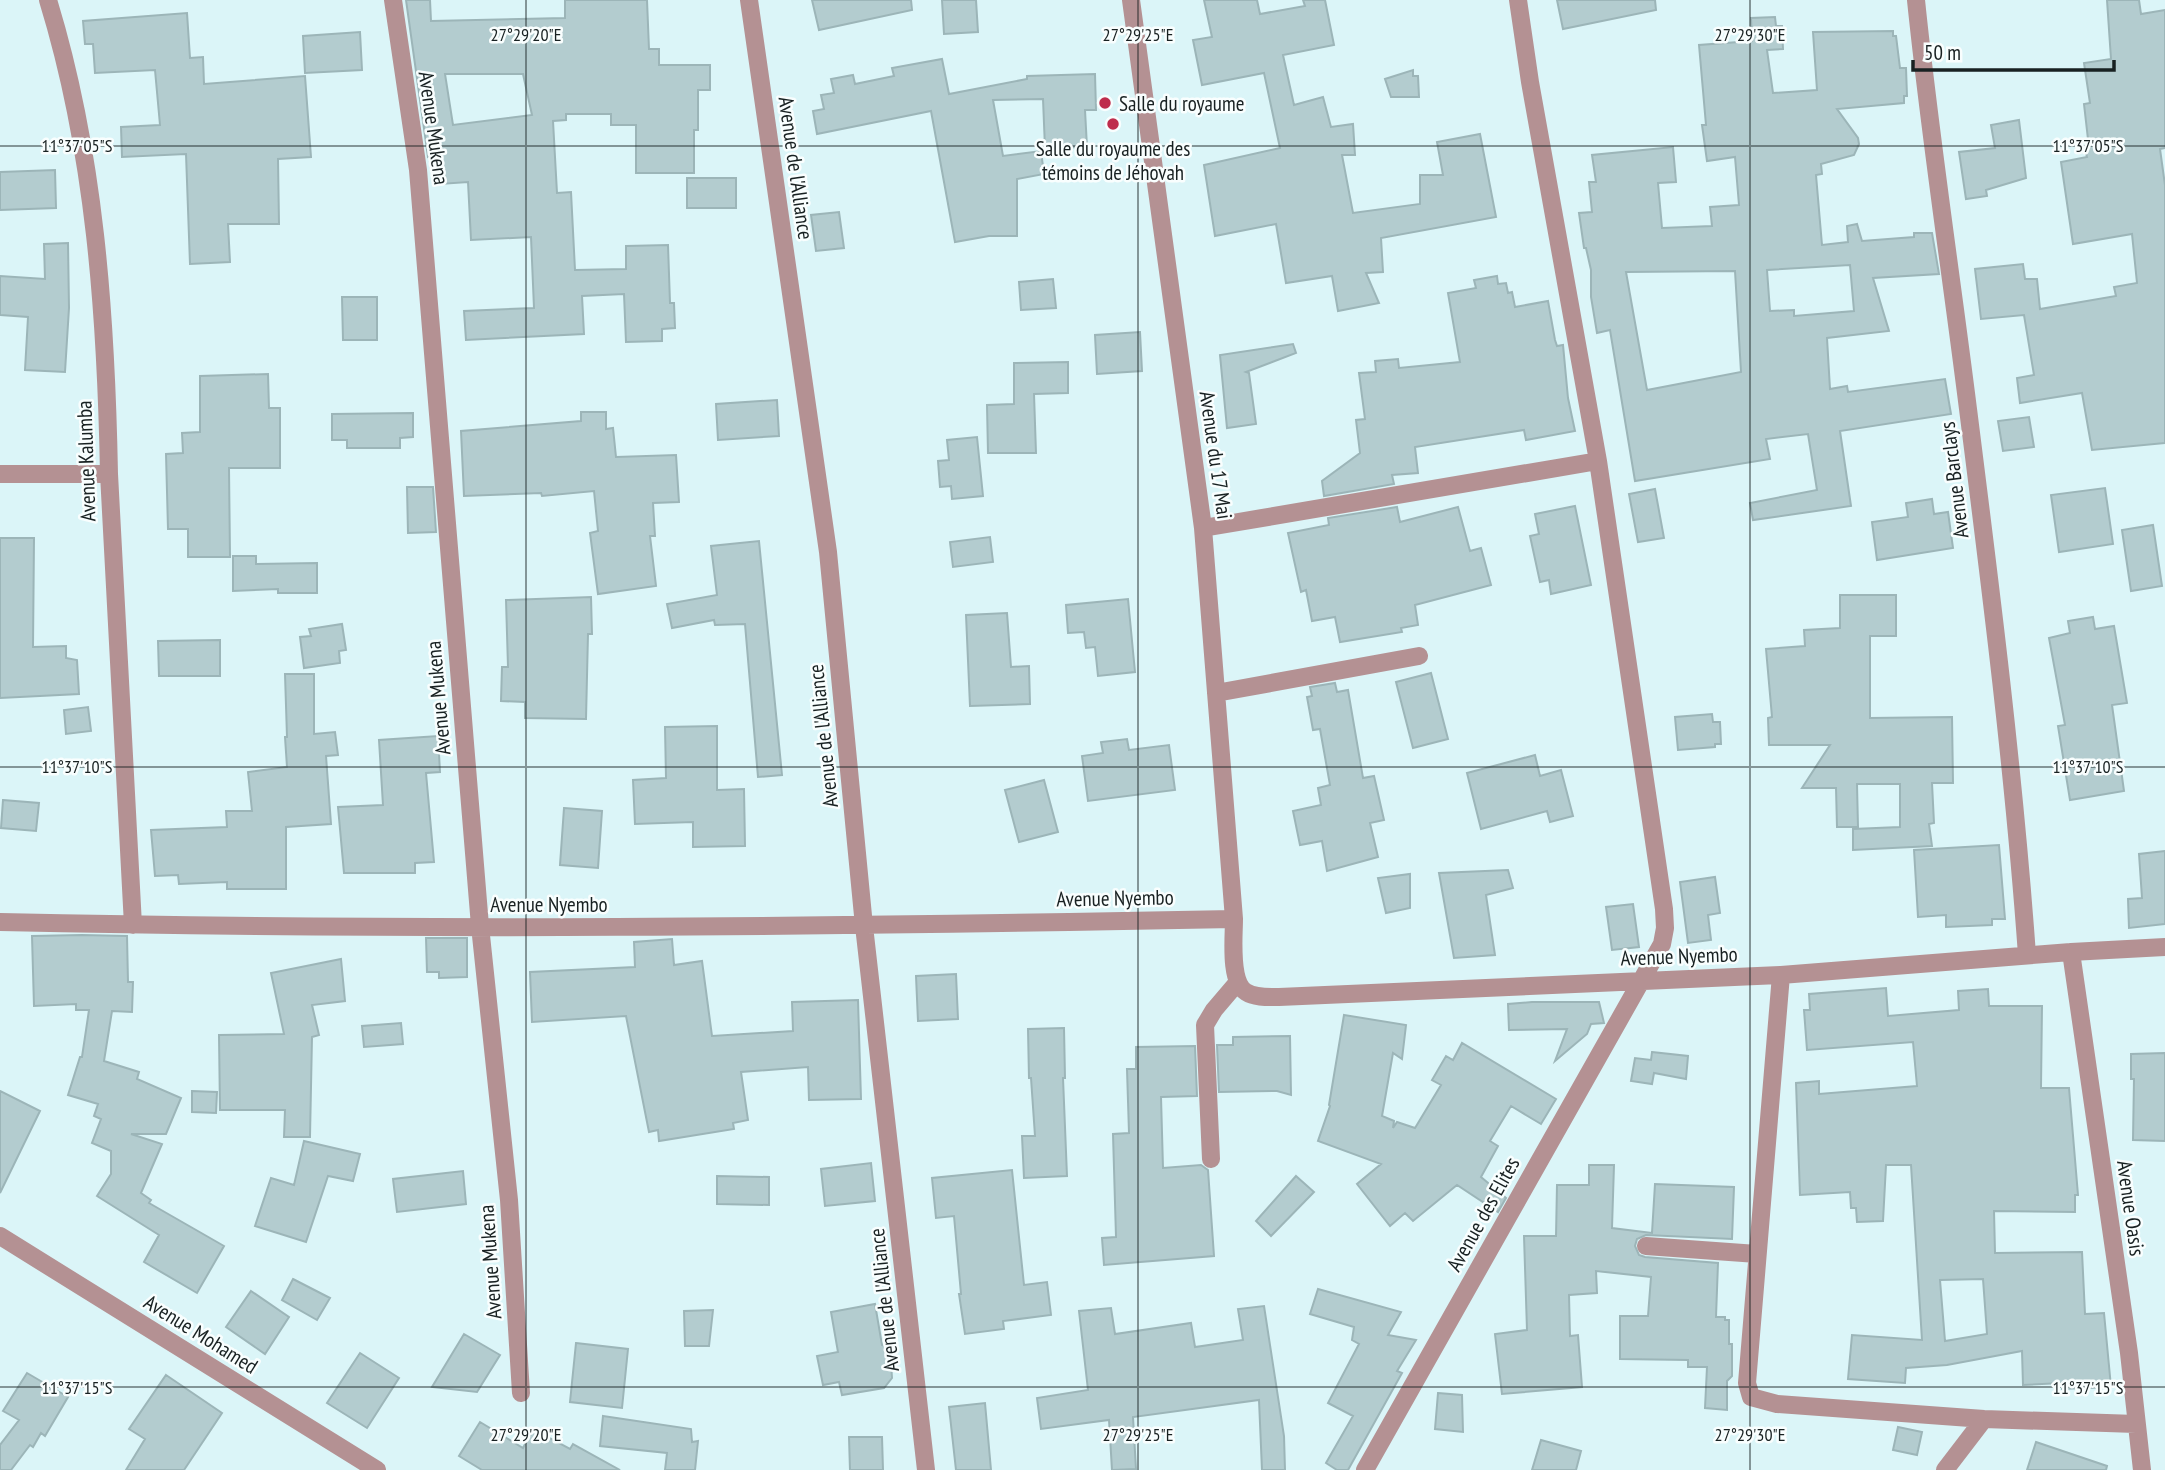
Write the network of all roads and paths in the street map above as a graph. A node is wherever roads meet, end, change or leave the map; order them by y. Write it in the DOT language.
graph roads {
  1 [pos="48,0"];
  2 [pos="393,0"];
  3 [pos="749,0"];
  4 [pos="1131,0"];
  5 [pos="1518,0"];
  6 [pos="1916,0"];
  7 [pos="1598,461"];
  8 [pos="0,474"];
  9 [pos="109,474"];
  10 [pos="1203,528"];
  11 [pos="1419,656"];
  12 [pos="1216,693"];
  13 [pos="1234,919"];
  14 [pos="0,922"];
  15 [pos="132,925"];
  16 [pos="480,926"];
  17 [pos="864,926"];
  18 [pos="2165,947"];
  19 [pos="2071,952"];
  20 [pos="2027,956"];
  21 [pos="1781,975"];
  22 [pos="1641,981"];
  23 [pos="1237,983"];
  24 [pos="1211,1159"];
  25 [pos="0,1236"];
  26 [pos="1646,1246"];
  27 [pos="1757,1254"];
  28 [pos="521,1393"];
  29 [pos="1984,1419"];
  30 [pos="2136,1424"];
  31 [pos="377,1470"];
  32 [pos="926,1470"];
  33 [pos="1365,1470"];
  34 [pos="1945,1470"];
  35 [pos="2142,1470"];
  1 -- 9 [label="street, Avenue Kalumba"];
  2 -- 16 [label="street, Avenue Mukena"];
  3 -- 17 [label="street, Avenue de l'Alliance"];
  4 -- 10 [label="street, Avenue du 17 Mai"];
  5 -- 7 [label="street, Avenue des Elites"];
  6 -- 20 [label="street, Avenue Barclays"];
  7 -- 10 [label="street"];
  7 -- 22 [label="street, Avenue des Elites"];
  8 -- 9 [label="street"];
  9 -- 15 [label="street, Avenue Kalumba"];
  10 -- 12 [label="street, Avenue du 17 Mai"];
  11 -- 12 [label="street"];
  12 -- 13 [label="street, Avenue du 17 Mai"];
  13 -- 17 [label="street, Avenue Nyembo"];
  13 -- 23 [label="street"];
  14 -- 15 [label="street, Avenue Nyembo"];
  15 -- 16 [label="street, Avenue Nyembo"];
  16 -- 17 [label="street, Avenue Nyembo"];
  16 -- 28 [label="street, Avenue Mukena"];
  17 -- 32 [label="street, Avenue de l'Alliance"];
  18 -- 19 [label="street, Avenue Nyembo"];
  19 -- 20 [label="street, Avenue Nyembo"];
  19 -- 30 [label="street, Avenue Oasis"];
  20 -- 21 [label="street, Avenue Nyembo"];
  21 -- 22 [label="street, Avenue Nyembo"];
  21 -- 27 [label="street"];
  22 -- 23 [label="street, Avenue Nyembo"];
  22 -- 33 [label="street, Avenue des Elites"];
  23 -- 24 [label="street"];
  25 -- 31 [label="street, Avenue Mohamed"];
  26 -- 27 [label="street"];
  27 -- 29 [label="street"];
  29 -- 30 [label="street"];
  29 -- 34 [label="street"];
  30 -- 35 [label="street, Avenue Oasis"];
}
